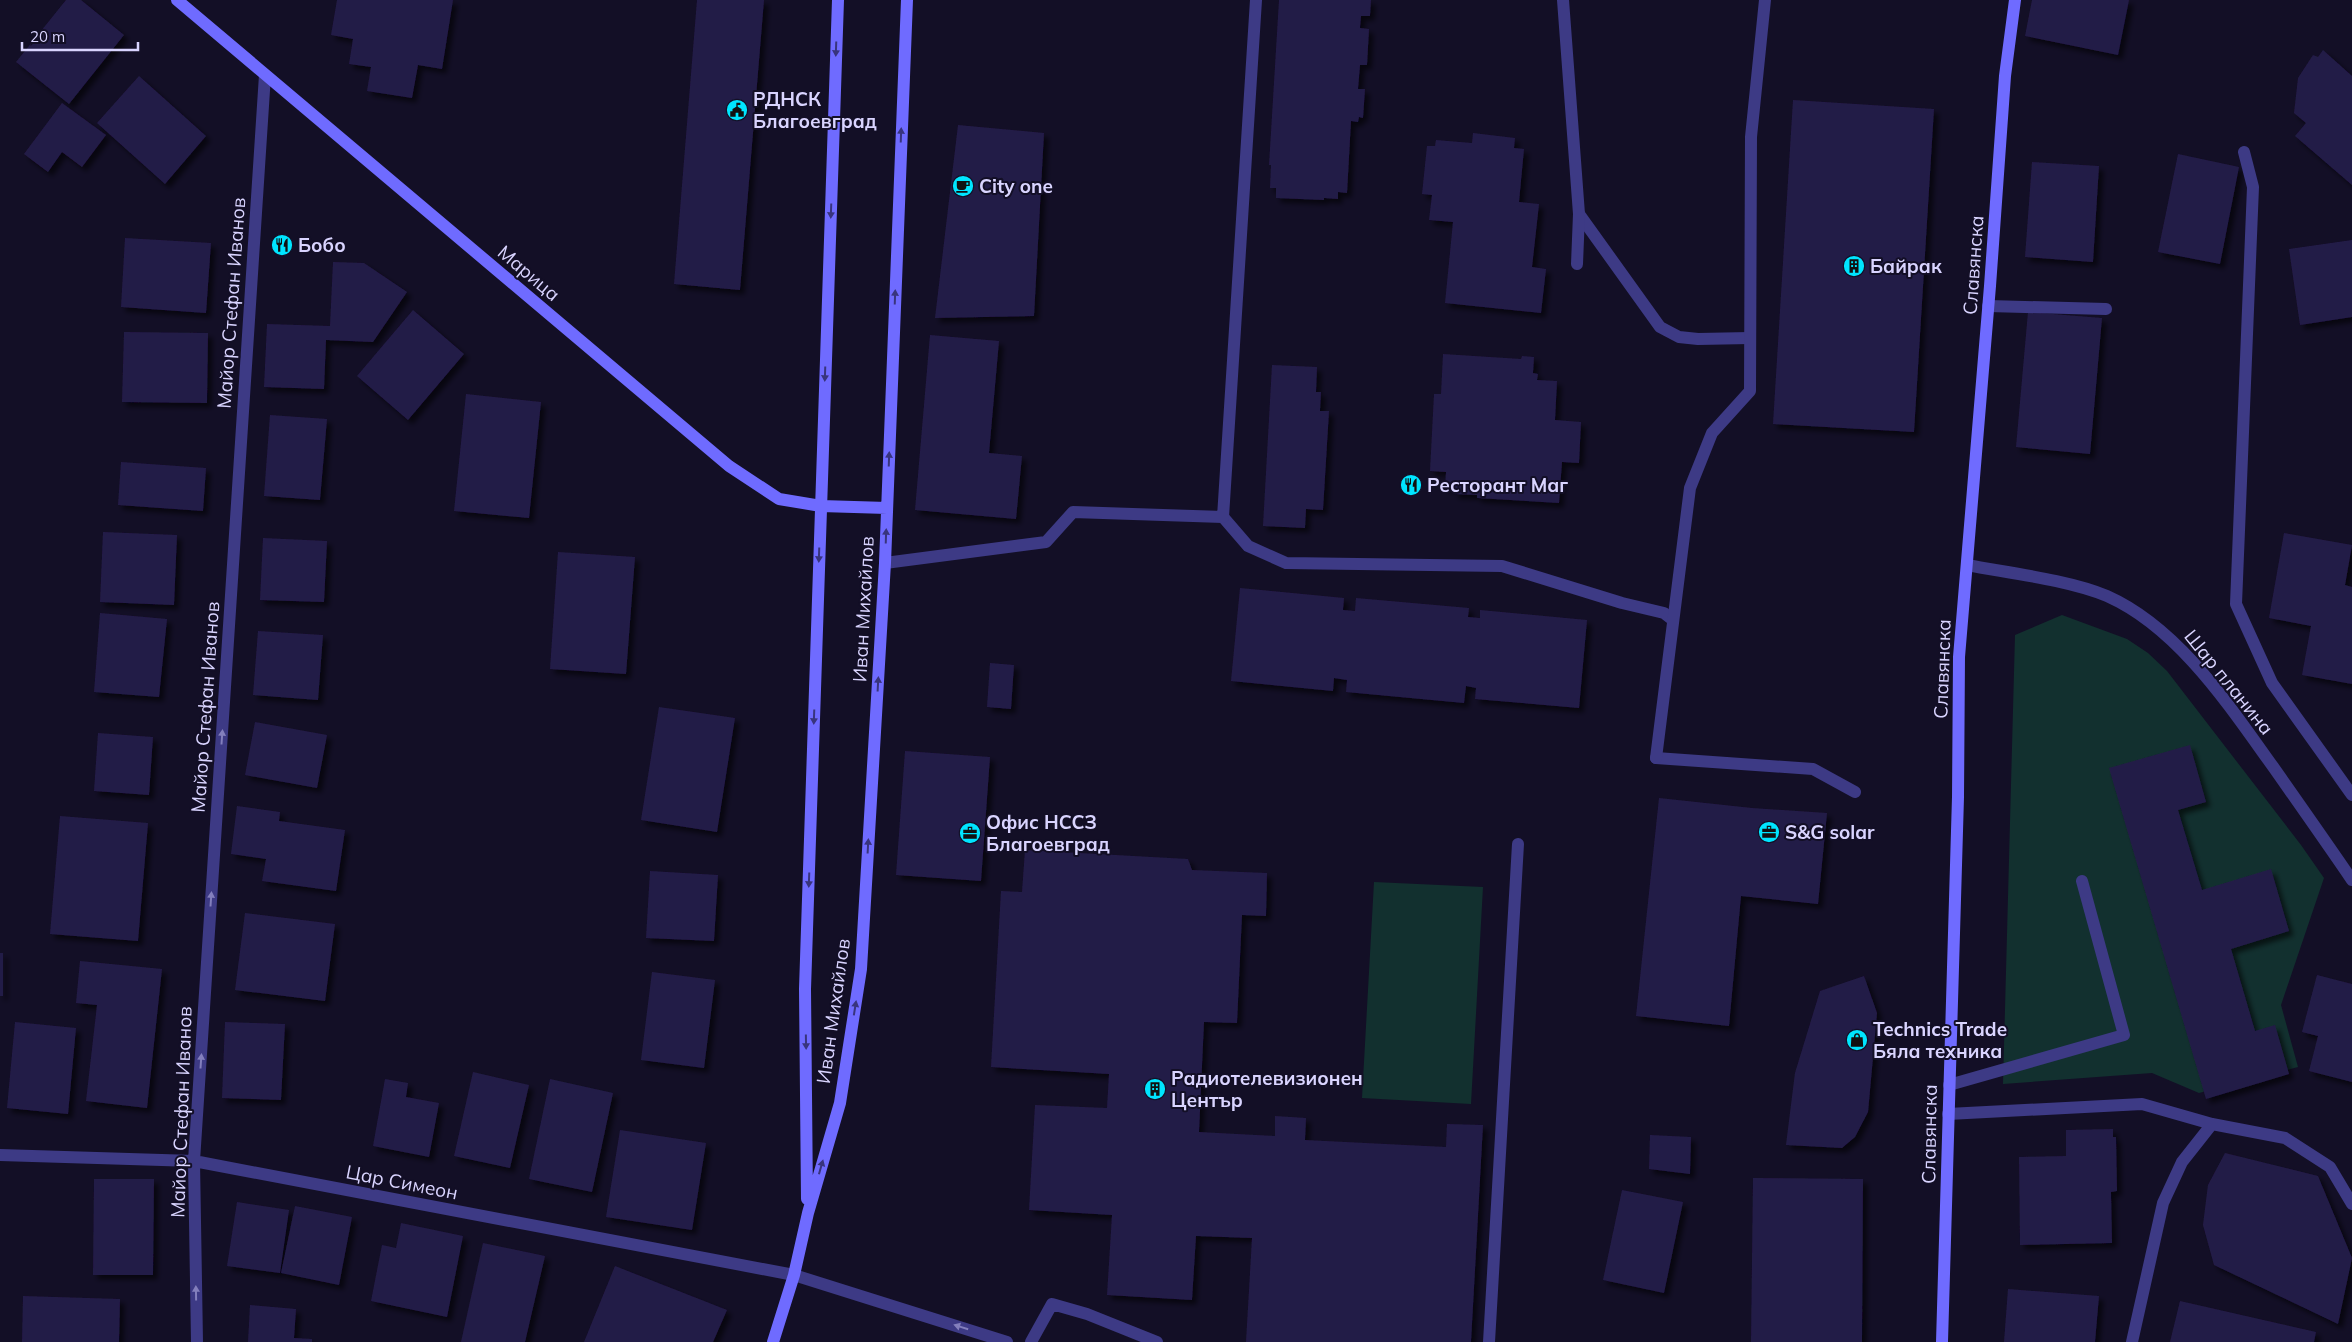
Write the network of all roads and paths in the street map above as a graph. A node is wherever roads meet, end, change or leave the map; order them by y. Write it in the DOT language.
graph roads {
  1 [pos="177,0"];
  2 [pos="838,0"];
  3 [pos="907,0"];
  4 [pos="1256,0"];
  5 [pos="1563,0"];
  6 [pos="1764,0"];
  7 [pos="2015,0"];
  8 [pos="265,75"];
  9 [pos="2244,152"];
  10 [pos="1579,214"];
  11 [pos="1577,264"];
  12 [pos="1988,306"];
  13 [pos="2106,308"];
  14 [pos="1750,338"];
  15 [pos="821,506"];
  16 [pos="887,508"];
  17 [pos="1223,517"];
  18 [pos="885,563"];
  19 [pos="1967,565"];
  20 [pos="1673,620"];
  21 [pos="1856,792"];
  22 [pos="2352,795"];
  23 [pos="1518,844"];
  24 [pos="2352,880"];
  25 [pos="2082,881"];
  26 [pos="1949,1085"];
  27 [pos="1948,1114"];
  28 [pos="2212,1124"];
  29 [pos="0,1155"];
  30 [pos="194,1161"];
  31 [pos="2352,1204"];
  32 [pos="808,1214"];
  33 [pos="794,1275"];
  34 [pos="197,1342"];
  35 [pos="773,1342"];
  36 [pos="1007,1342"];
  37 [pos="1031,1342"];
  38 [pos="1157,1342"];
  39 [pos="1489,1342"];
  40 [pos="1942,1342"];
  41 [pos="2132,1342"];
  1 -- 8 [label="street, Марица"];
  2 -- 15 [label="street, Иван Михайлов, one-way"];
  16 -- 3 [label="street, Иван Михайлов, one-way"];
  4 -- 17 [label="street"];
  5 -- 10 [label="street"];
  6 -- 14 [label="street"];
  7 -- 12 [label="street, Славянска"];
  8 -- 15 [label="street, Марица"];
  30 -- 8 [label="street, Майор Стефан Иванов, one-way"];
  9 -- 22 [label="street"];
  10 -- 11 [label="street"];
  10 -- 14 [label="street"];
  12 -- 13 [label="street"];
  12 -- 19 [label="street, Славянска"];
  14 -- 20 [label="street"];
  15 -- 16 [label="street, Марица"];
  15 -- 32 [label="street, Иван Михайлов, one-way"];
  18 -- 16 [label="street, Иван Михайлов, one-way"];
  17 -- 18 [label="street"];
  17 -- 20 [label="street"];
  32 -- 18 [label="street, Иван Михайлов, one-way"];
  19 -- 24 [label="street, Шар планина"];
  19 -- 26 [label="street, Славянска"];
  20 -- 21 [label="street"];
  23 -- 39 [label="street"];
  25 -- 26 [label="street"];
  26 -- 27 [label="street, Славянска"];
  27 -- 28 [label="street"];
  27 -- 40 [label="street, Славянска"];
  28 -- 31 [label="street"];
  28 -- 41 [label="street"];
  29 -- 30 [label="street, Цар Симеон"];
  30 -- 33 [label="street, Цар Симеон"];
  34 -- 30 [label="street, Майор Стефан Иванов, one-way"];
  32 -- 33 [label="street, Иван Михайлов"];
  33 -- 35 [label="street, Иван Михайлов"];
  36 -- 33 [label="street, Цар Симеон, one-way"];
  37 -- 38 [label="street"];
}
